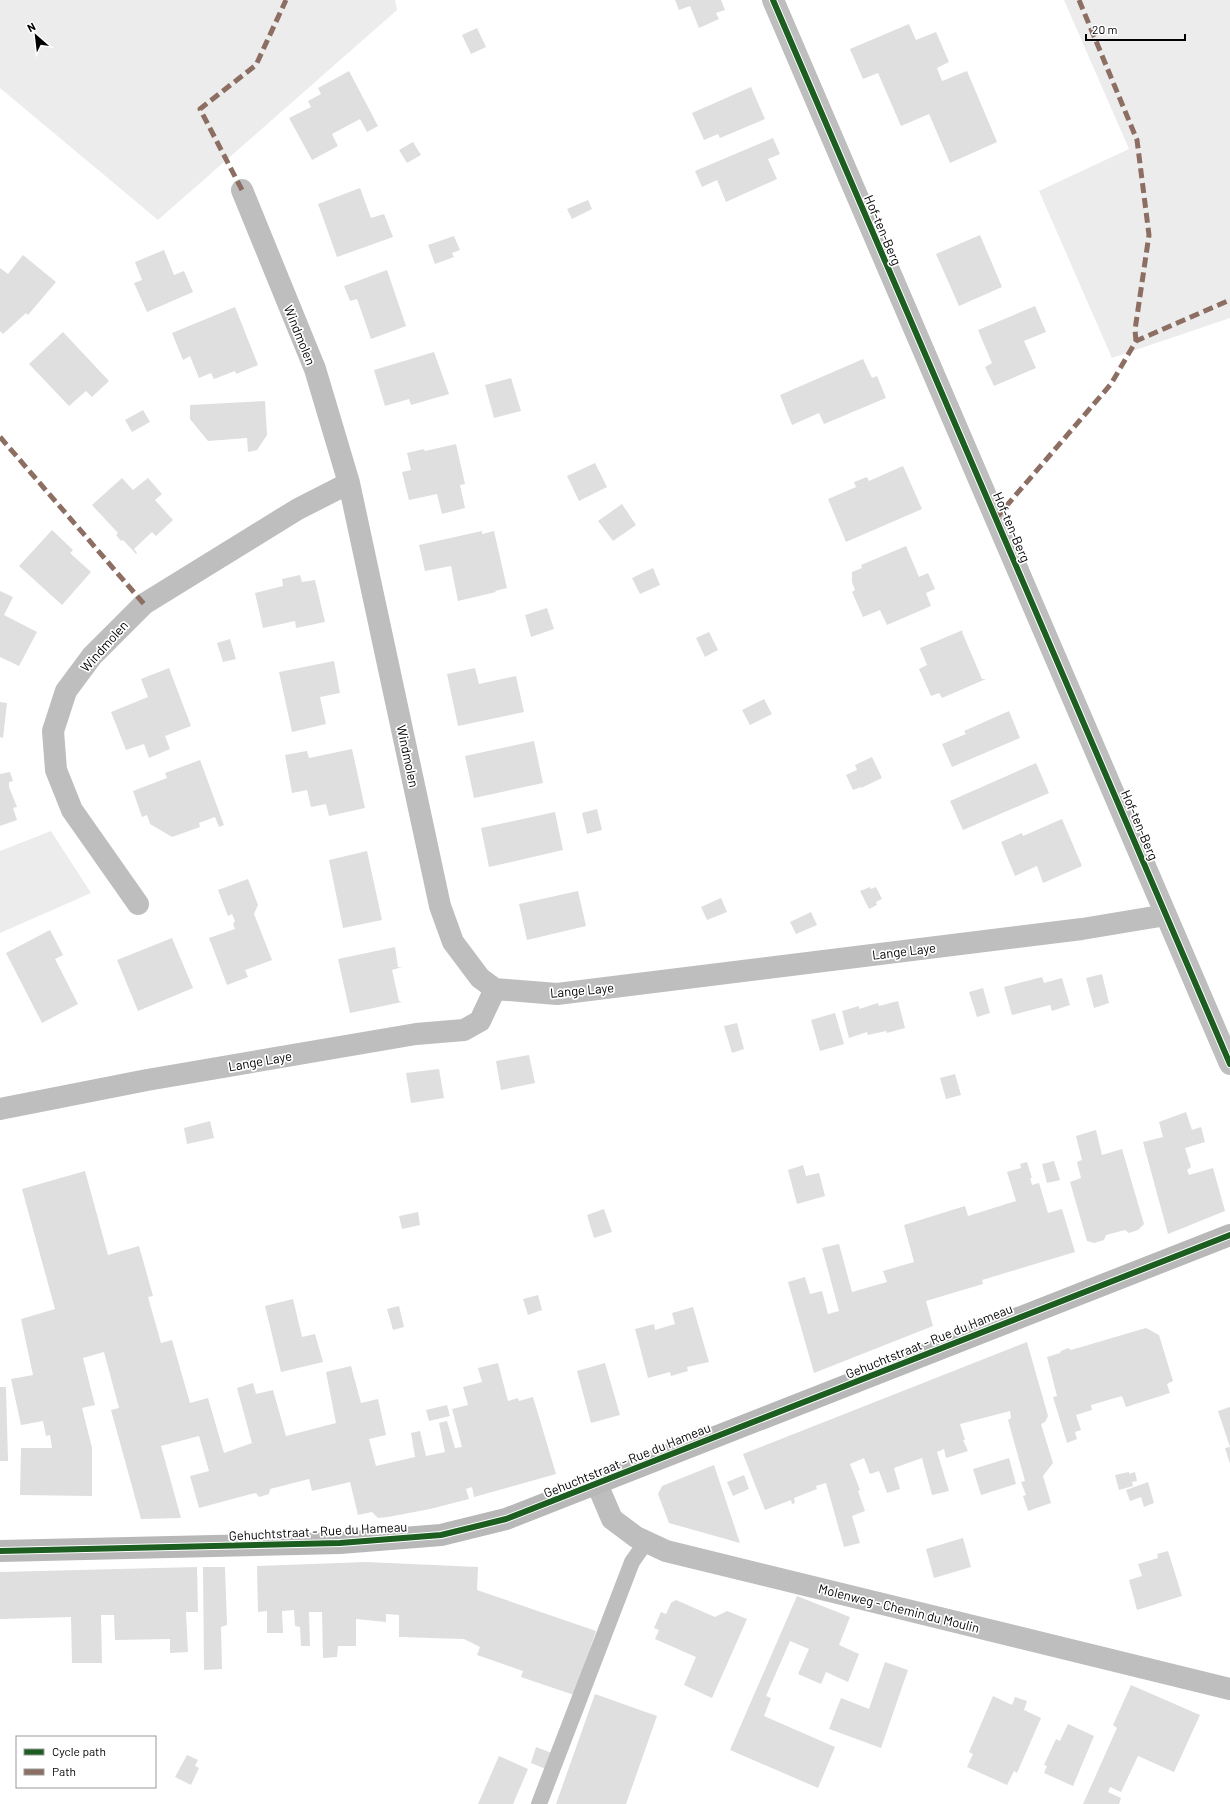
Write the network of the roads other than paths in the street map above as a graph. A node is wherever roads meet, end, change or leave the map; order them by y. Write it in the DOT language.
graph roads {
  1 [pos="773,0"];
  2 [pos="242,190"];
  3 [pos="349,483"];
  4 [pos="138,904"];
  5 [pos="1166,915"];
  6 [pos="495,989"];
  7 [pos="1230,1064"];
  8 [pos="0,1109"];
  9 [pos="1230,1235"];
  10 [pos="598,1484"];
  11 [pos="646,1542"];
  12 [pos="0,1551"];
  13 [pos="1230,1689"];
  14 [pos="539,1804"];
  1 -- 5 [label="street, Hof-ten-Berg"];
  2 -- 3 [label="street, Windmolen"];
  3 -- 4 [label="street, Windmolen"];
  3 -- 6 [label="street, Windmolen"];
  5 -- 6 [label="street, Lange Laye"];
  5 -- 7 [label="street, Hof-ten-Berg"];
  6 -- 8 [label="street, Lange Laye"];
  9 -- 10 [label="street, Gehuchtstraat - Rue du Hameau"];
  10 -- 11 [label="street, Molenweg - Chemin du Moulin"];
  10 -- 12 [label="street, Gehuchtstraat - Rue du Hameau"];
  11 -- 13 [label="street, Molenweg - Chemin du Moulin"];
  11 -- 14 [label="lane"];
}
